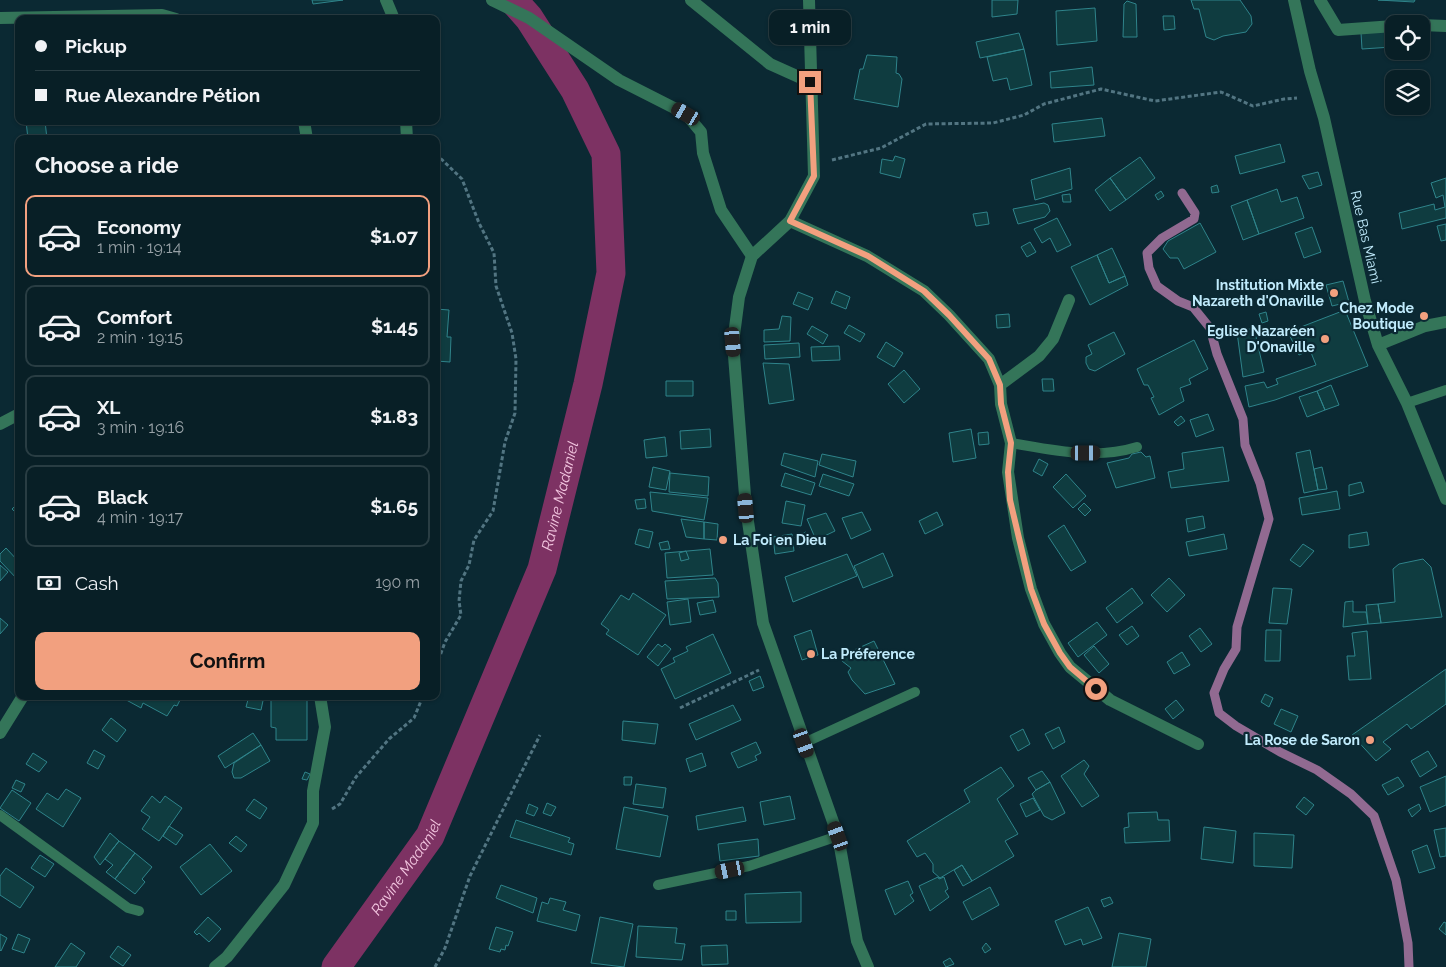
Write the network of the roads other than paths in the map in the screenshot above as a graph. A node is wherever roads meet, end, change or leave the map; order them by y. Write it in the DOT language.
graph roads {
  1 [pos="386,0"];
  2 [pos="492,0"];
  3 [pos="691,0"];
  4 [pos="809,0"];
  5 [pos="1294,0"];
  6 [pos="1320,0"];
  7 [pos="122,15"];
  8 [pos="165,15"];
  9 [pos="392,15"];
  10 [pos="0,18"];
  11 [pos="15,18"];
  12 [pos="1430,25"];
  13 [pos="1446,26"];
  14 [pos="1385,27"];
  15 [pos="810,82"];
  16 [pos="790,221"];
  17 [pos="752,256"];
  18 [pos="1069,300"];
  19 [pos="1446,322"];
  20 [pos="1378,344"];
  21 [pos="1000,385"];
  22 [pos="1446,390"];
  23 [pos="1408,403"];
  24 [pos="15,416"];
  25 [pos="0,424"];
  26 [pos="1011,443"];
  27 [pos="1137,447"];
  28 [pos="1446,499"];
  29 [pos="915,692"];
  30 [pos="21,700"];
  31 [pos="321,700"];
  32 [pos="0,733"];
  33 [pos="804,743"];
  34 [pos="1198,744"];
  35 [pos="0,815"];
  36 [pos="838,836"];
  37 [pos="658,885"];
  38 [pos="139,911"];
  39 [pos="215,967"];
  40 [pos="868,967"];
  1 -- 9 [label="street"];
  2 -- 17 [label="street"];
  3 -- 15 [label="street"];
  4 -- 15 [label="street"];
  5 -- 20 [label="street, Rue Bas Miami"];
  6 -- 14 [label="street"];
  7 -- 8 [label="street"];
  10 -- 11 [label="street"];
  12 -- 13 [label="street"];
  15 -- 16 [label="street"];
  16 -- 17 [label="street"];
  16 -- 21 [label="street"];
  17 -- 33 [label="street"];
  18 -- 21 [label="street"];
  19 -- 20 [label="street"];
  20 -- 23 [label="street, Rue Bas Miami"];
  21 -- 26 [label="street"];
  22 -- 23 [label="lane"];
  23 -- 28 [label="street, Rue Bas Miami"];
  24 -- 25 [label="street"];
  26 -- 27 [label="lane"];
  26 -- 34 [label="street"];
  29 -- 33 [label="lane"];
  30 -- 32 [label="street"];
  31 -- 39 [label="street"];
  33 -- 36 [label="street"];
  35 -- 38 [label="lane"];
  36 -- 37 [label="lane"];
  36 -- 40 [label="street"];
}
